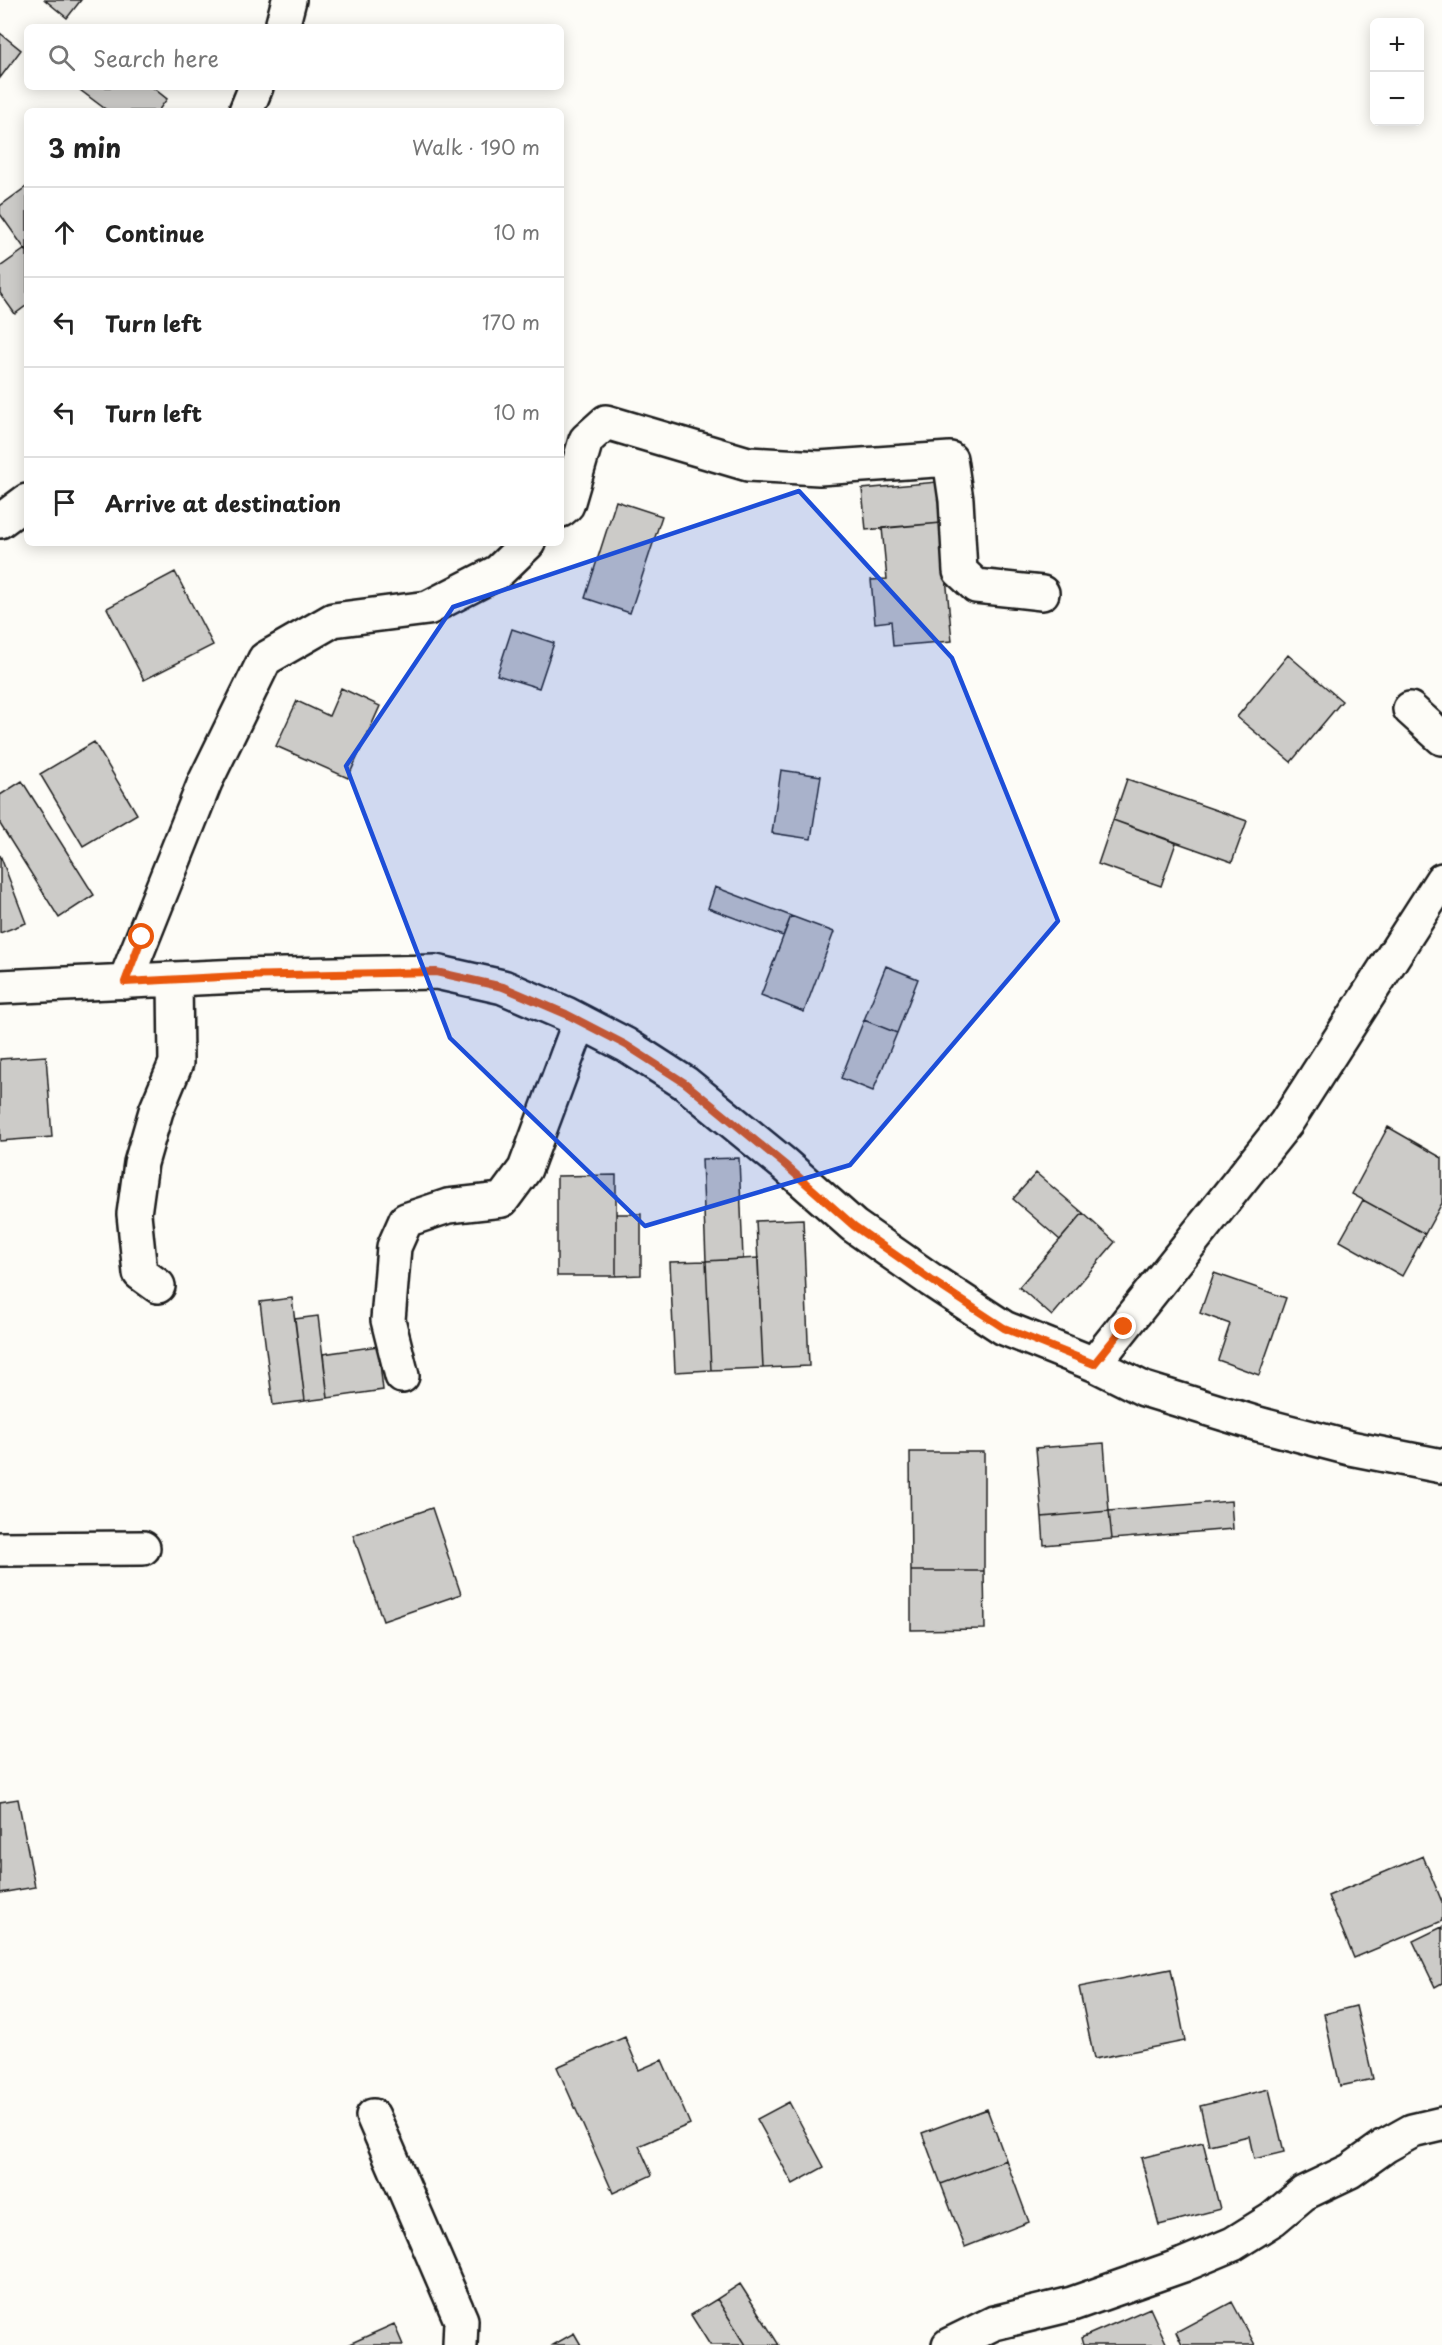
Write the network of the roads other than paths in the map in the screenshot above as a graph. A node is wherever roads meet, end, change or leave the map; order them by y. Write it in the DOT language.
graph roads {
  1 [pos="289,0"];
  2 [pos="283,24"];
  3 [pos="255,90"];
  4 [pos="247,108"];
  5 [pos="24,503"];
  6 [pos="564,508"];
  7 [pos="0,521"];
  8 [pos="525,546"];
  9 [pos="1042,593"];
  10 [pos="1410,709"];
  11 [pos="1442,738"];
  12 [pos="1442,880"];
  13 [pos="175,979"];
  14 [pos="125,982"];
  15 [pos="0,987"];
  16 [pos="580,1021"];
  17 [pos="158,1286"];
  18 [pos="1094,1364"];
  19 [pos="402,1376"];
  20 [pos="1442,1466"];
  21 [pos="143,1548"];
  22 [pos="0,1549"];
  23 [pos="373,2116"];
  24 [pos="1442,2124"];
  25 [pos="954,2344"];
  26 [pos="460,2345"];
  1 -- 2 [label="street"];
  3 -- 4 [label="street"];
  5 -- 7 [label="street"];
  6 -- 9 [label="street"];
  8 -- 14 [label="street"];
  10 -- 11 [label="street"];
  12 -- 18 [label="street"];
  13 -- 14 [label="street"];
  13 -- 16 [label="street"];
  13 -- 17 [label="street"];
  14 -- 15 [label="street"];
  16 -- 18 [label="street"];
  16 -- 19 [label="street"];
  18 -- 20 [label="street"];
  21 -- 22 [label="street"];
  23 -- 26 [label="street"];
  24 -- 25 [label="street"];
}
